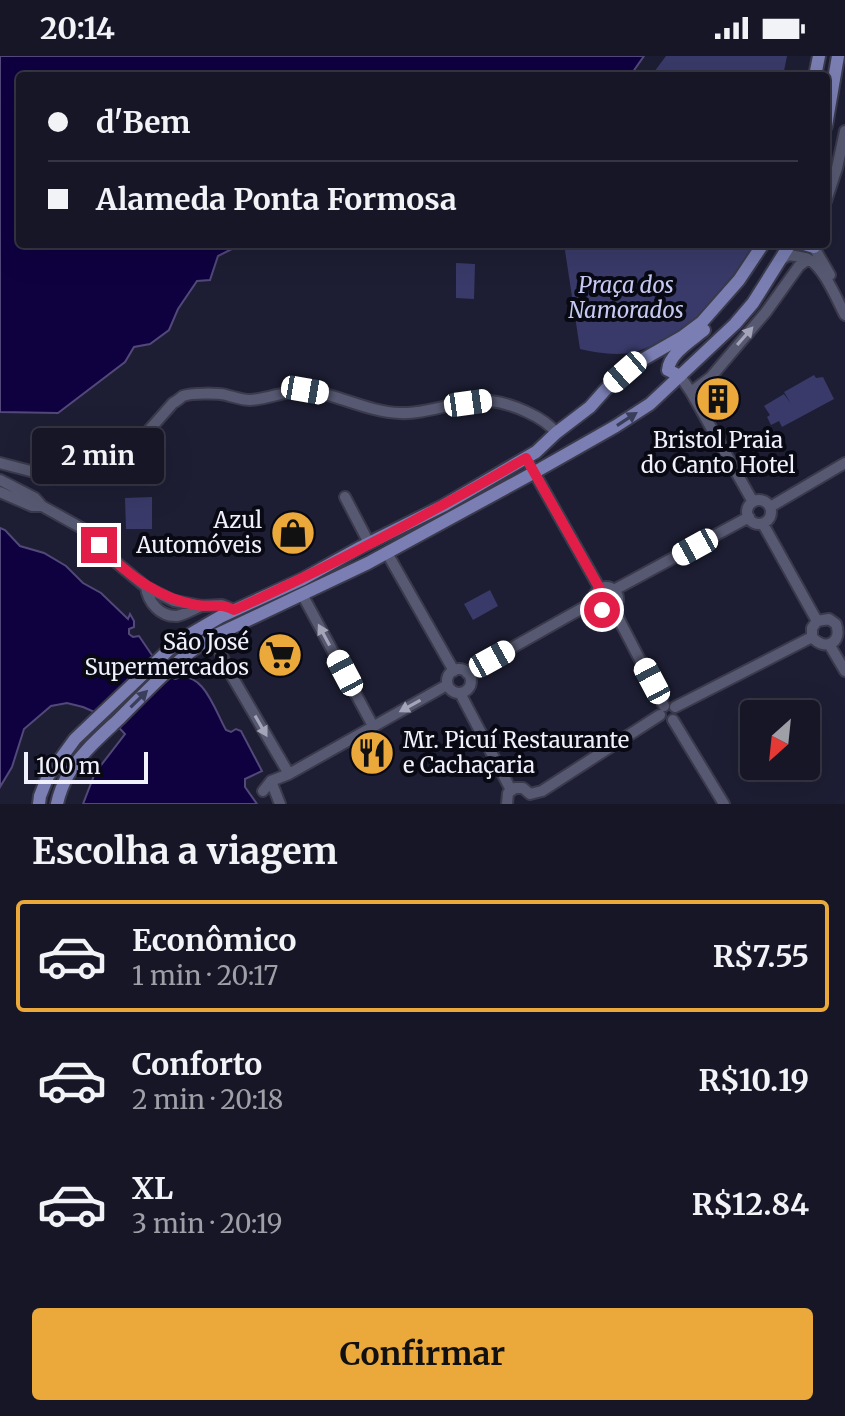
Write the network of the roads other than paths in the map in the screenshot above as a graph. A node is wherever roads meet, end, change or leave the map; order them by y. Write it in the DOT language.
graph roads {
  1 [pos="838,56"];
  2 [pos="830,103"];
  3 [pos="845,131"];
  4 [pos="830,189"];
  5 [pos="763,248"];
  6 [pos="788,248"];
  7 [pos="810,248"];
  8 [pos="782,259"];
  9 [pos="845,302"];
  10 [pos="716,307"];
  11 [pos="845,315"];
  12 [pos="680,376"];
  13 [pos="691,392"];
  14 [pos="556,433"];
  15 [pos="589,440"];
  16 [pos="526,458"];
  17 [pos="0,463"];
  18 [pos="845,463"];
  19 [pos="535,472"];
  20 [pos="0,480"];
  21 [pos="0,492"];
  22 [pos="345,497"];
  23 [pos="753,502"];
  24 [pos="42,506"];
  25 [pos="770,507"];
  26 [pos="749,517"];
  27 [pos="407,523"];
  28 [pos="763,524"];
  29 [pos="369,543"];
  30 [pos="387,553"];
  31 [pos="600,589"];
  32 [pos="614,590"];
  33 [pos="302,594"];
  34 [pos="595,601"];
  35 [pos="613,608"];
  36 [pos="234,610"];
  37 [pos="817,621"];
  38 [pos="840,622"];
  39 [pos="212,637"];
  40 [pos="812,637"];
  41 [pos="829,644"];
  42 [pos="454,671"];
  43 [pos="845,671"];
  44 [pos="467,673"];
  45 [pos="447,685"];
  46 [pos="460,693"];
  47 [pos="666,709"];
  48 [pos="373,726"];
  49 [pos="289,774"];
  50 [pos="271,781"];
  51 [pos="511,790"];
  52 [pos="263,791"];
  53 [pos="530,799"];
  54 [pos="506,803"];
  55 [pos="39,804"];
  56 [pos="57,804"];
  57 [pos="280,804"];
  58 [pos="724,804"];
  1 -- 2 [label="main road"];
  3 -- 4 [label="street"];
  5 -- 10 [label="main road"];
  6 -- 8 [label="main road"];
  7 -- 8 [label="street"];
  7 -- 9 [label="street"];
  7 -- 11 [label="street"];
  13 -- 7 [label="street, one-way"];
  8 -- 12 [label="main road"];
  10 -- 12 [label="main road"];
  10 -- 14 [label="main road"];
  12 -- 13 [label="street"];
  15 -- 12 [label="main road, one-way"];
  13 -- 23 [label="street"];
  14 -- 15 [label="main road"];
  14 -- 16 [label="main road"];
  14 -- 17 [label="street"];
  15 -- 19 [label="main road"];
  16 -- 19 [label="street"];
  16 -- 27 [label="main road"];
  18 -- 25 [label="street"];
  19 -- 30 [label="main road"];
  19 -- 31 [label="street"];
  20 -- 24 [label="street"];
  21 -- 24 [label="street"];
  22 -- 29 [label="street"];
  23 -- 25 [label="street"];
  23 -- 26 [label="street"];
  24 -- 36 [label="street"];
  25 -- 28 [label="street"];
  26 -- 28 [label="street"];
  26 -- 32 [label="street"];
  27 -- 29 [label="main road"];
  27 -- 30 [label="main road"];
  28 -- 37 [label="street"];
  29 -- 36 [label="main road"];
  30 -- 33 [label="main road"];
  30 -- 42 [label="street"];
  31 -- 32 [label="street"];
  31 -- 34 [label="street"];
  32 -- 35 [label="street"];
  33 -- 39 [label="main road"];
  48 -- 33 [label="street, one-way"];
  34 -- 35 [label="street"];
  34 -- 44 [label="street"];
  35 -- 47 [label="street"];
  36 -- 55 [label="main road"];
  37 -- 38 [label="street"];
  37 -- 40 [label="street"];
  38 -- 41 [label="street"];
  39 -- 49 [label="street, one-way"];
  56 -- 39 [label="main road, one-way"];
  40 -- 41 [label="street"];
  40 -- 47 [label="street"];
  41 -- 43 [label="street"];
  42 -- 44 [label="street"];
  42 -- 45 [label="street"];
  44 -- 46 [label="street"];
  45 -- 46 [label="street"];
  45 -- 48 [label="street, one-way"];
  46 -- 51 [label="street"];
  47 -- 53 [label="street"];
  47 -- 58 [label="street"];
  48 -- 49 [label="street"];
  49 -- 50 [label="street"];
  50 -- 52 [label="street"];
  50 -- 57 [label="street"];
  51 -- 53 [label="street"];
  51 -- 54 [label="street"];
}
